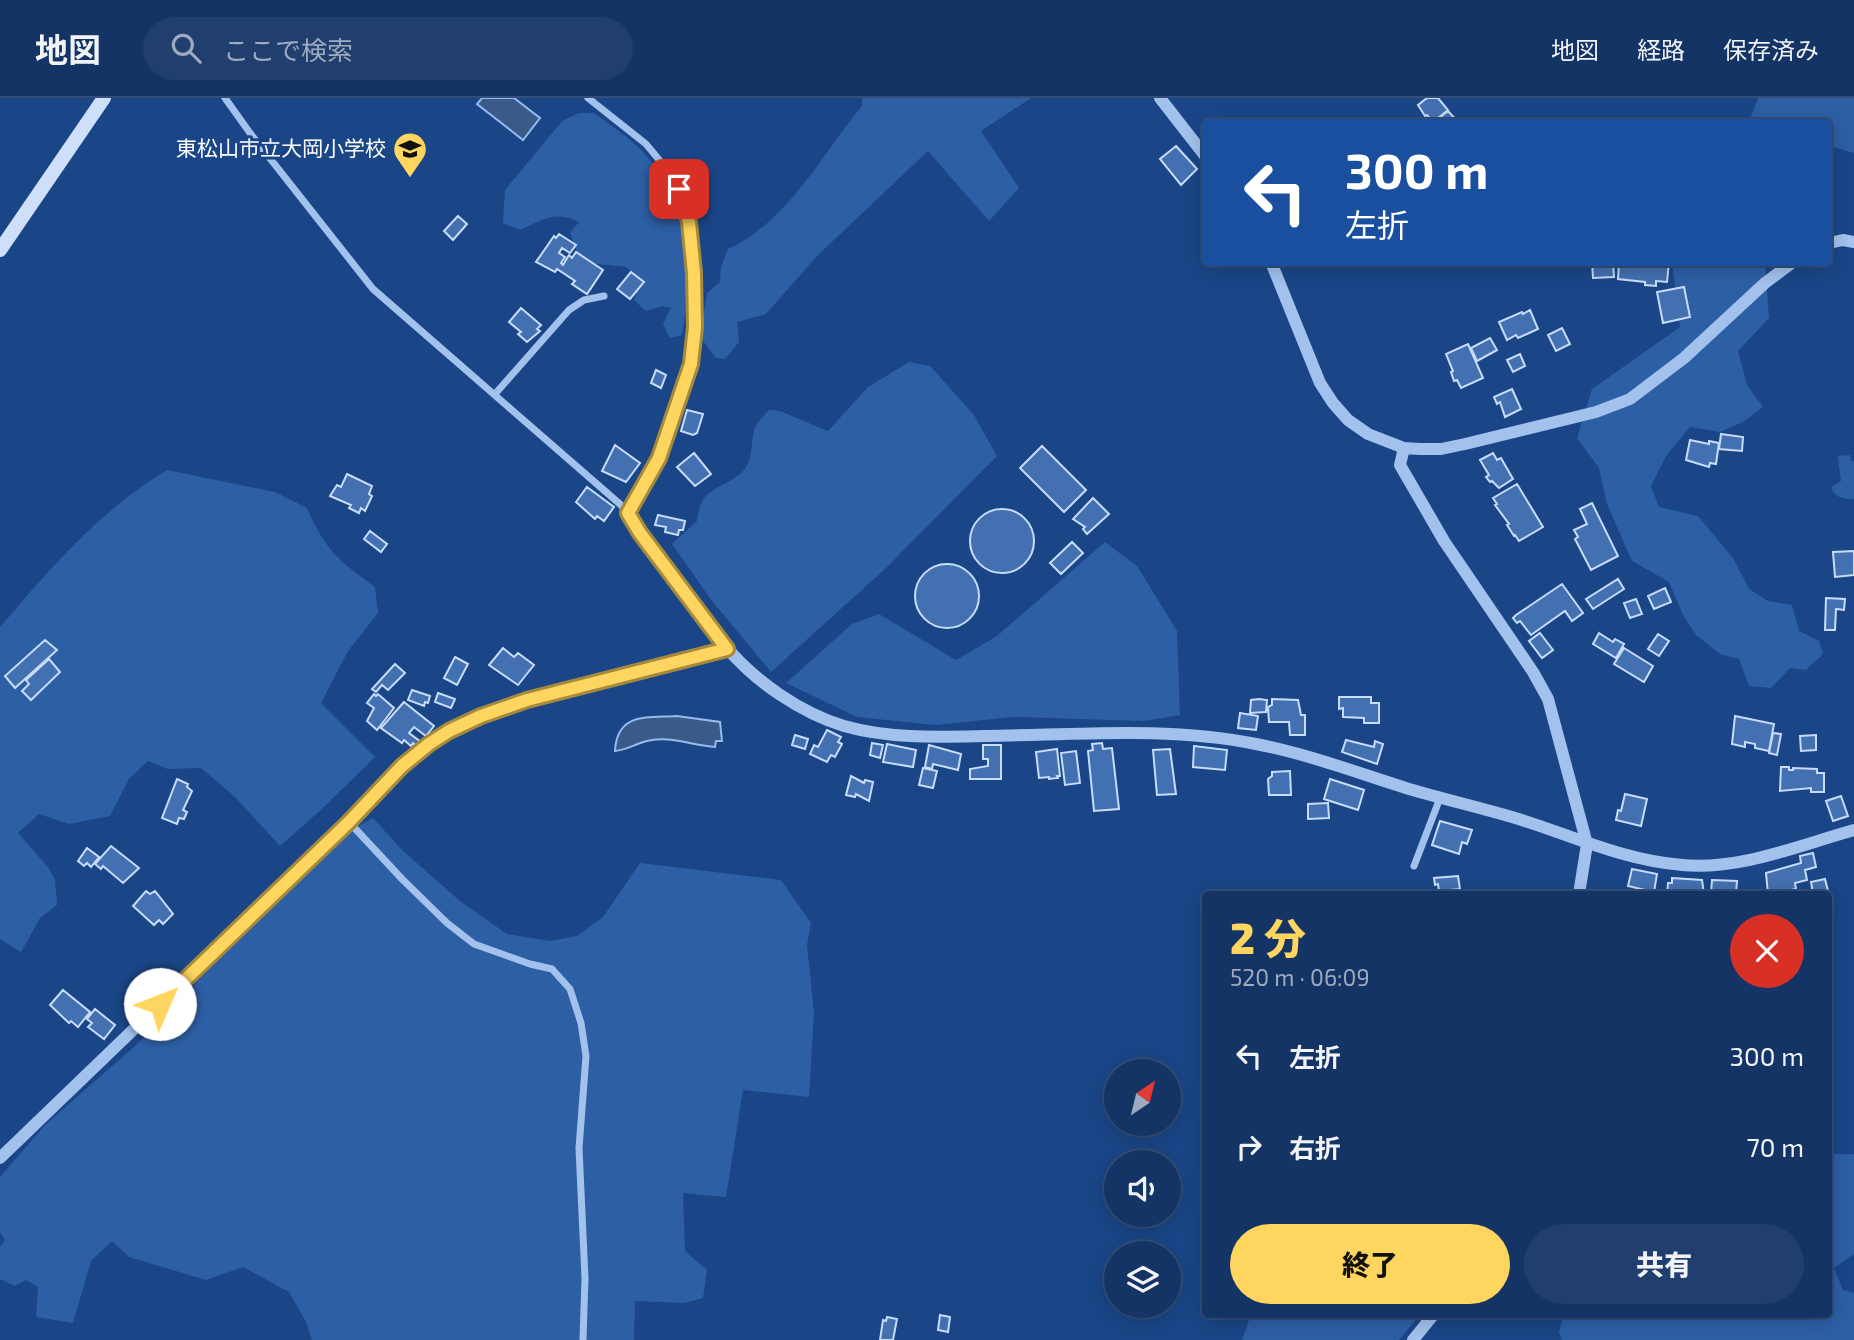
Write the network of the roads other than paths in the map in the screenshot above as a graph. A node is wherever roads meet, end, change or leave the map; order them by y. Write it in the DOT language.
graph roads {
  1 [pos="104,98"];
  2 [pos="225,98"];
  3 [pos="588,98"];
  4 [pos="1160,98"];
  5 [pos="1202,152"];
  6 [pos="1832,242"];
  7 [pos="1854,242"];
  8 [pos="0,250"];
  9 [pos="1273,266"];
  10 [pos="1788,266"];
  11 [pos="604,296"];
  12 [pos="495,394"];
  13 [pos="1404,448"];
  14 [pos="628,513"];
  15 [pos="727,649"];
  16 [pos="1440,798"];
  17 [pos="349,822"];
  18 [pos="1854,830"];
  19 [pos="1587,844"];
  20 [pos="1414,866"];
  21 [pos="1579,891"];
  22 [pos="0,1158"];
  23 [pos="1431,1318"];
  24 [pos="583,1340"];
  25 [pos="1413,1340"];
  1 -- 8 [label="main road"];
  2 -- 12 [label="street"];
  3 -- 14 [label="street"];
  4 -- 5 [label="street"];
  6 -- 7 [label="street"];
  9 -- 13 [label="street"];
  10 -- 13 [label="street"];
  11 -- 12 [label="street"];
  12 -- 14 [label="street"];
  13 -- 19 [label="street"];
  14 -- 15 [label="street"];
  15 -- 16 [label="street"];
  15 -- 17 [label="street"];
  16 -- 19 [label="street"];
  16 -- 20 [label="street"];
  17 -- 22 [label="street"];
  17 -- 24 [label="street"];
  18 -- 19 [label="street"];
  19 -- 21 [label="street"];
  23 -- 25 [label="street"];
}
